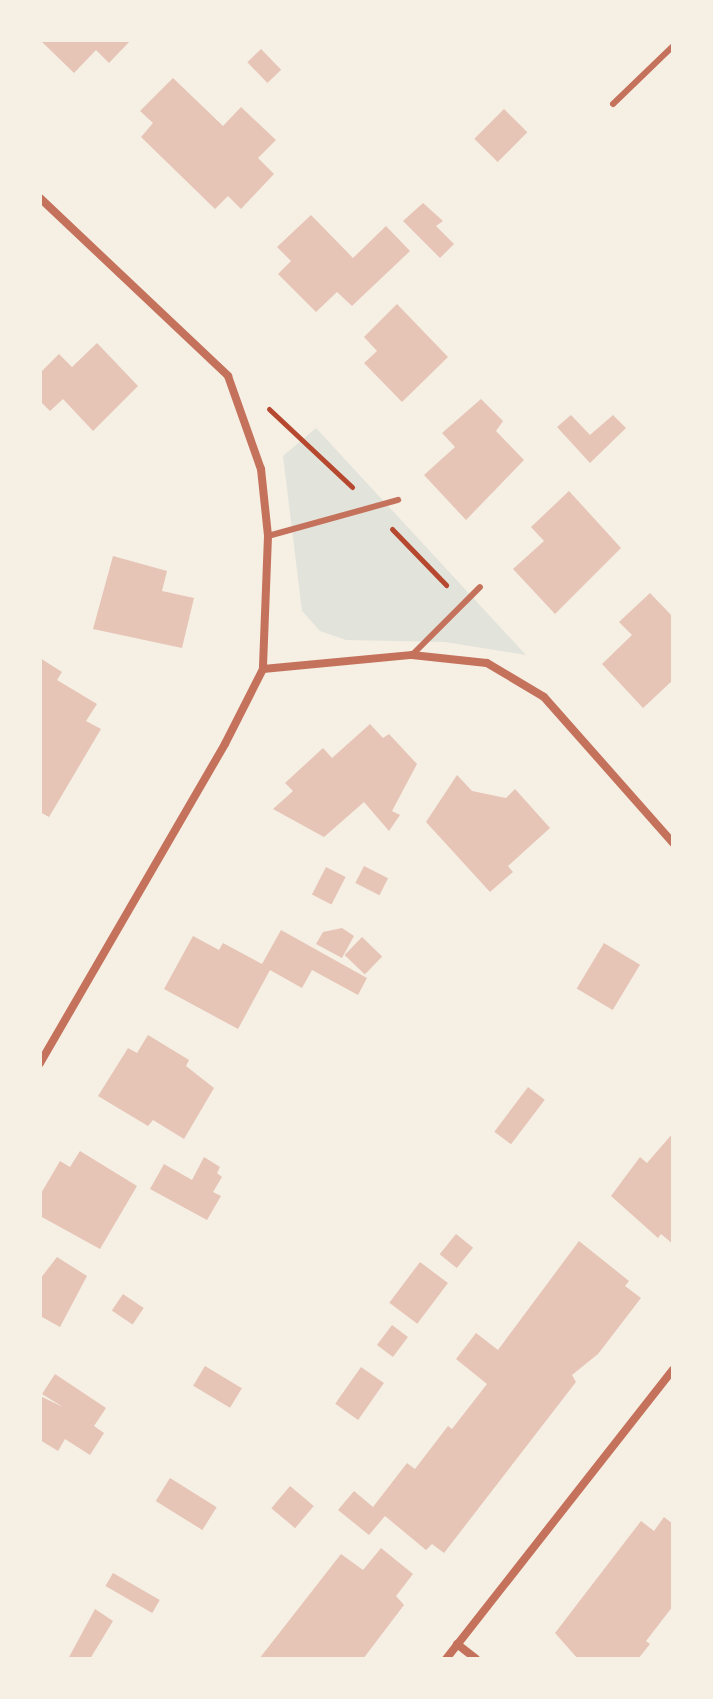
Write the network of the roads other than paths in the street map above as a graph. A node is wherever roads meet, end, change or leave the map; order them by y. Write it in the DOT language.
graph roads {
  1 [pos="673,46"];
  2 [pos="613,104"];
  3 [pos="40,198"];
  4 [pos="398,500"];
  5 [pos="268,536"];
  6 [pos="480,587"];
  7 [pos="412,655"];
  8 [pos="263,669"];
  9 [pos="673,843"];
  10 [pos="40,1063"];
  11 [pos="673,1369"];
  12 [pos="457,1644"];
  13 [pos="446,1659"];
  14 [pos="476,1659"];
  1 -- 2 [label="lane"];
  3 -- 5 [label="street"];
  4 -- 5 [label="lane"];
  5 -- 8 [label="street"];
  6 -- 7 [label="lane"];
  7 -- 8 [label="street"];
  7 -- 9 [label="street"];
  8 -- 10 [label="street"];
  11 -- 12 [label="street"];
  12 -- 13 [label="street"];
  12 -- 14 [label="street"];
}
